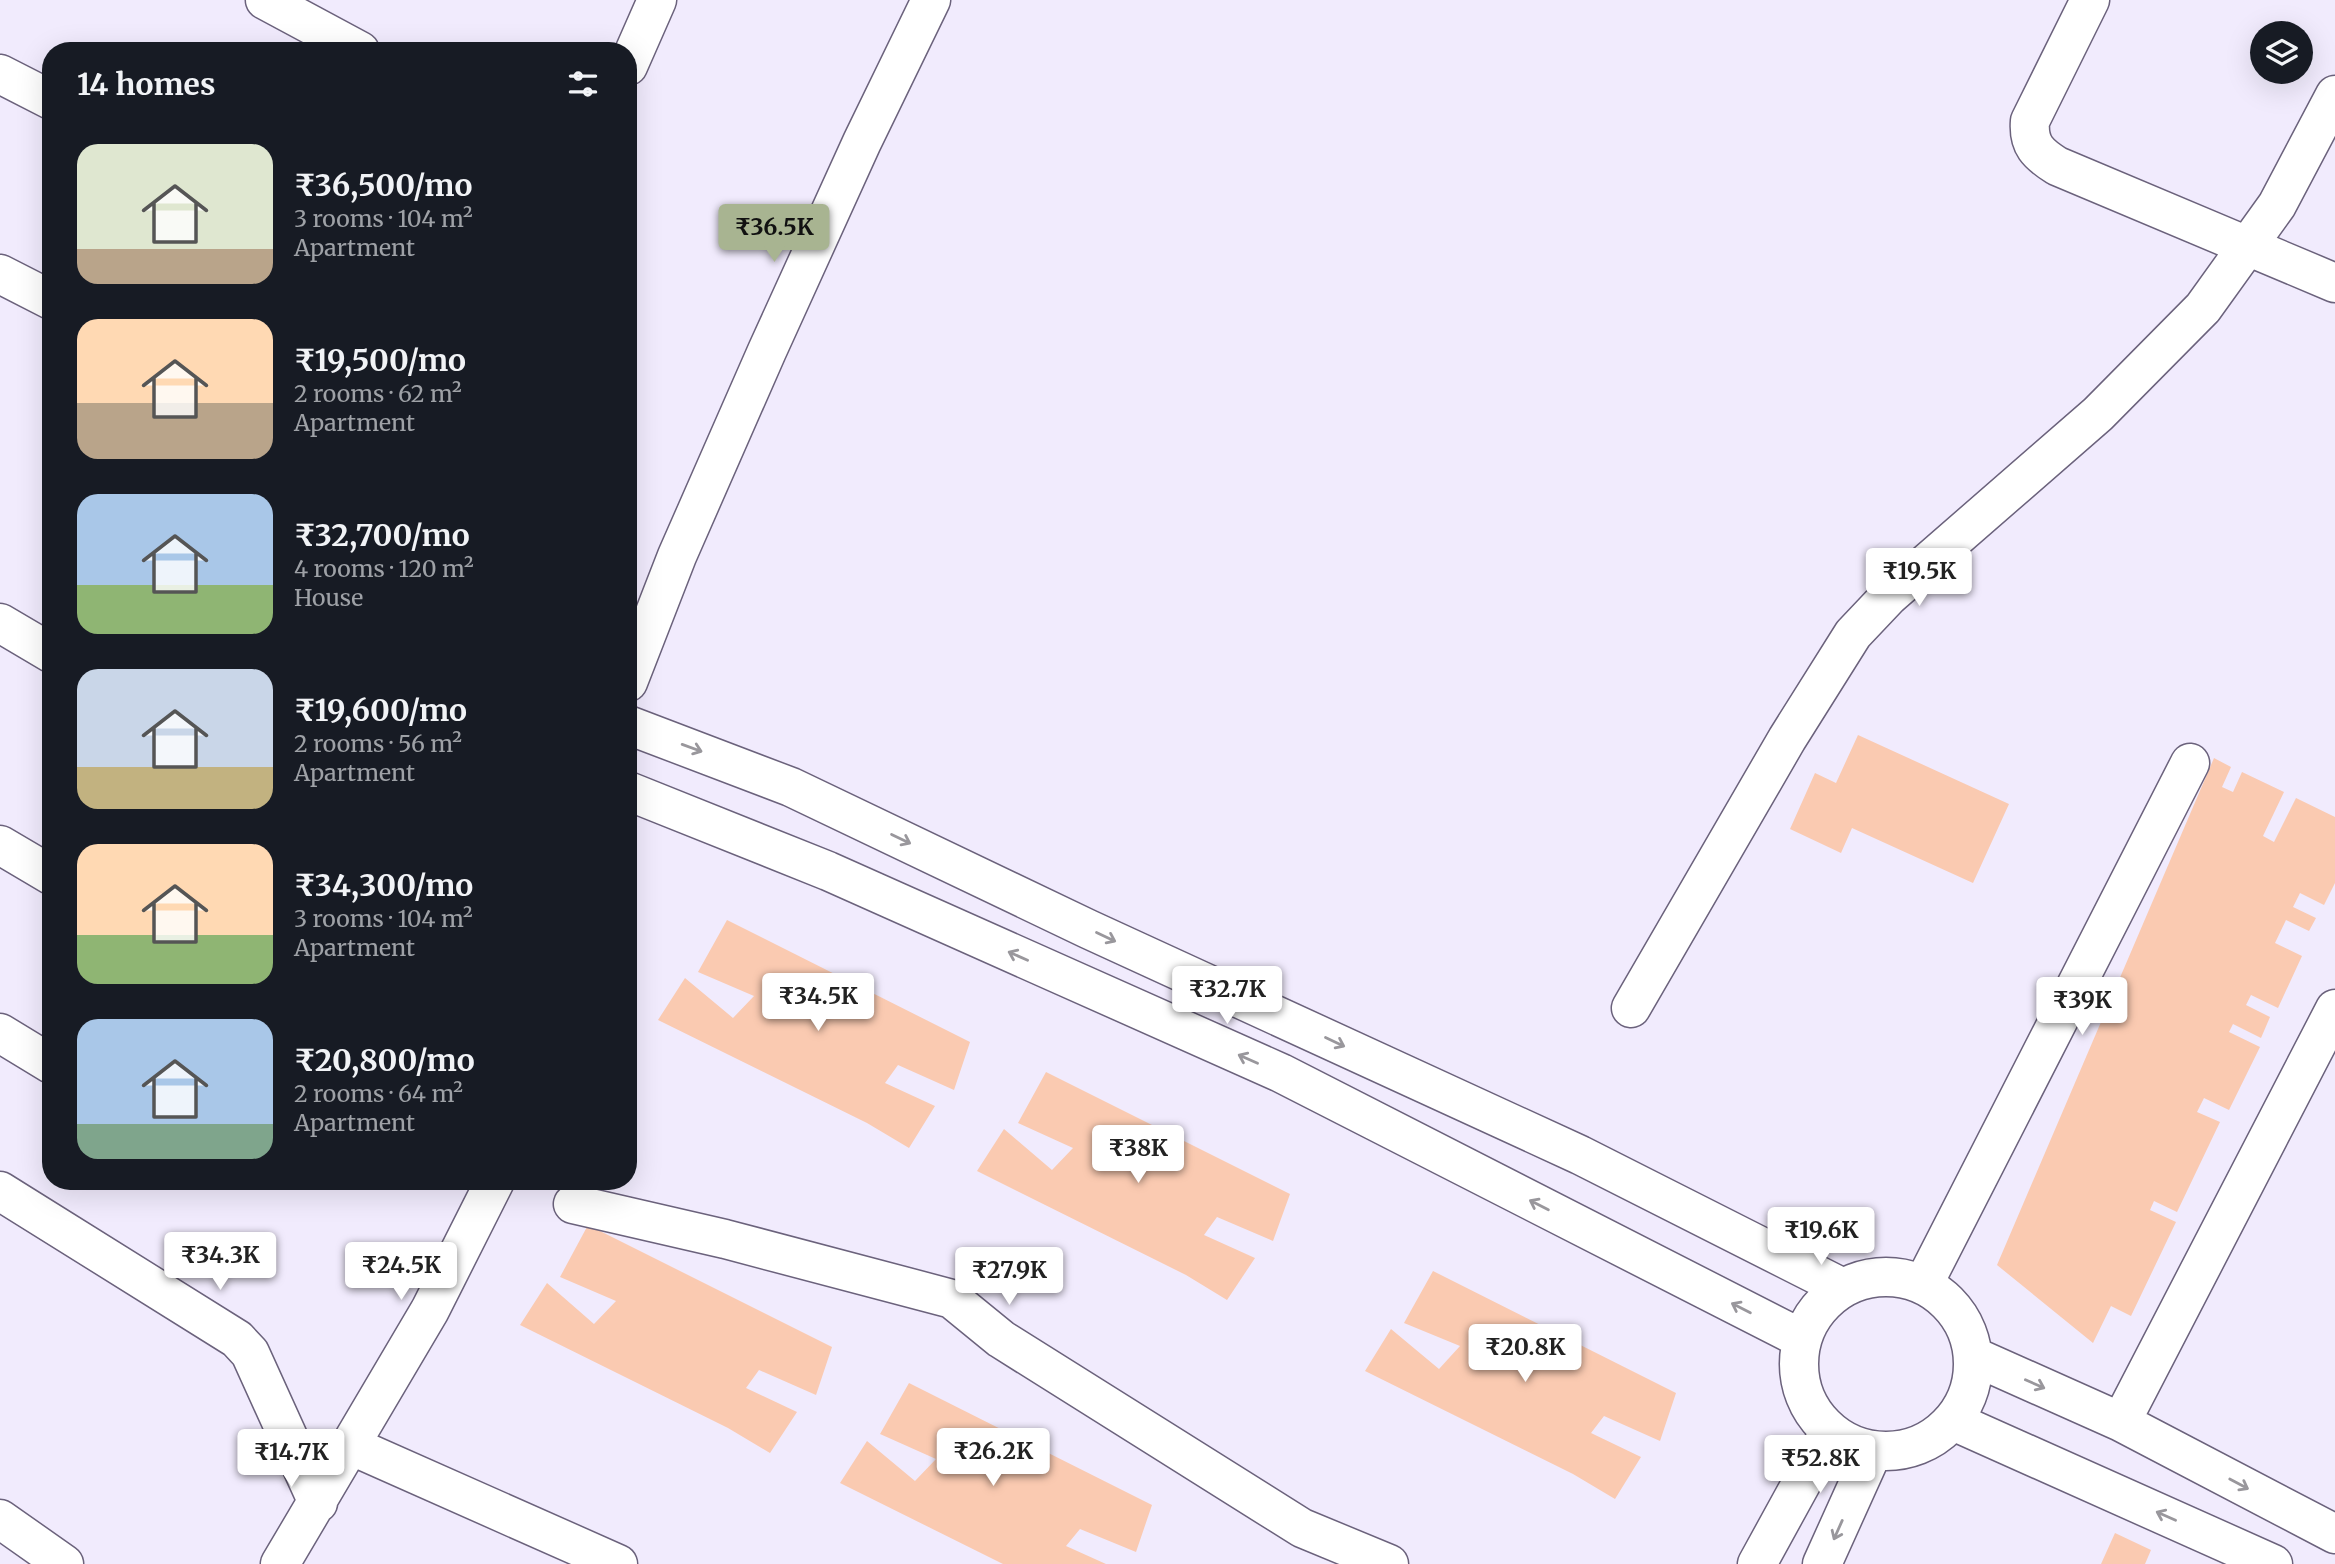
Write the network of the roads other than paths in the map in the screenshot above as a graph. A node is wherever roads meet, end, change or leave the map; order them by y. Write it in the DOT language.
graph roads {
  1 [pos="265,0"];
  2 [pos="657,0"];
  3 [pos="931,0"];
  4 [pos="2090,0"];
  5 [pos="343,42"];
  6 [pos="637,46"];
  7 [pos="0,74"];
  8 [pos="42,95"];
  9 [pos="2335,95"];
  10 [pos="2247,248"];
  11 [pos="0,274"];
  12 [pos="2335,283"];
  13 [pos="42,295"];
  14 [pos="0,623"];
  15 [pos="42,648"];
  16 [pos="637,657"];
  17 [pos="637,728"];
  18 [pos="2190,763"];
  19 [pos="637,795"];
  20 [pos="0,845"];
  21 [pos="42,870"];
  22 [pos="1631,1007"];
  23 [pos="2335,1009"];
  24 [pos="0,1033"];
  25 [pos="42,1059"];
  26 [pos="490,1190"];
  27 [pos="0,1191"];
  28 [pos="573,1205"];
  29 [pos="1923,1285"];
  30 [pos="1843,1288"];
  31 [pos="1802,1339"];
  32 [pos="1973,1356"];
  33 [pos="1953,1420"];
  34 [pos="2121,1422"];
  35 [pos="1830,1431"];
  36 [pos="352,1446"];
  37 [pos="1873,1451"];
  38 [pos="318,1503"];
  39 [pos="0,1519"];
  40 [pos="2335,1534"];
  41 [pos="64,1564"];
  42 [pos="280,1564"];
  43 [pos="618,1564"];
  44 [pos="1389,1564"];
  45 [pos="1757,1564"];
  46 [pos="1822,1564"];
  47 [pos="2273,1564"];
  1 -- 5 [label="street"];
  2 -- 6 [label="street"];
  3 -- 16 [label="street"];
  4 -- 10 [label="street"];
  7 -- 8 [label="street"];
  9 -- 10 [label="street"];
  10 -- 12 [label="street"];
  10 -- 22 [label="street"];
  11 -- 13 [label="street"];
  14 -- 15 [label="street"];
  17 -- 30 [label="street, one-way"];
  18 -- 29 [label="street"];
  31 -- 19 [label="street, one-way"];
  20 -- 21 [label="street"];
  23 -- 34 [label="street"];
  24 -- 25 [label="street"];
  26 -- 36 [label="street"];
  27 -- 38 [label="street"];
  28 -- 44 [label="street"];
  29 -- 30 [label="street"];
  29 -- 32 [label="street"];
  30 -- 31 [label="street"];
  31 -- 35 [label="street"];
  32 -- 33 [label="street"];
  32 -- 34 [label="street, one-way"];
  33 -- 37 [label="street"];
  47 -- 33 [label="street, one-way"];
  34 -- 40 [label="street, one-way"];
  35 -- 37 [label="street"];
  35 -- 45 [label="street"];
  36 -- 38 [label="street"];
  36 -- 43 [label="street"];
  37 -- 46 [label="street, one-way"];
  38 -- 42 [label="street"];
  39 -- 41 [label="street"];
}
